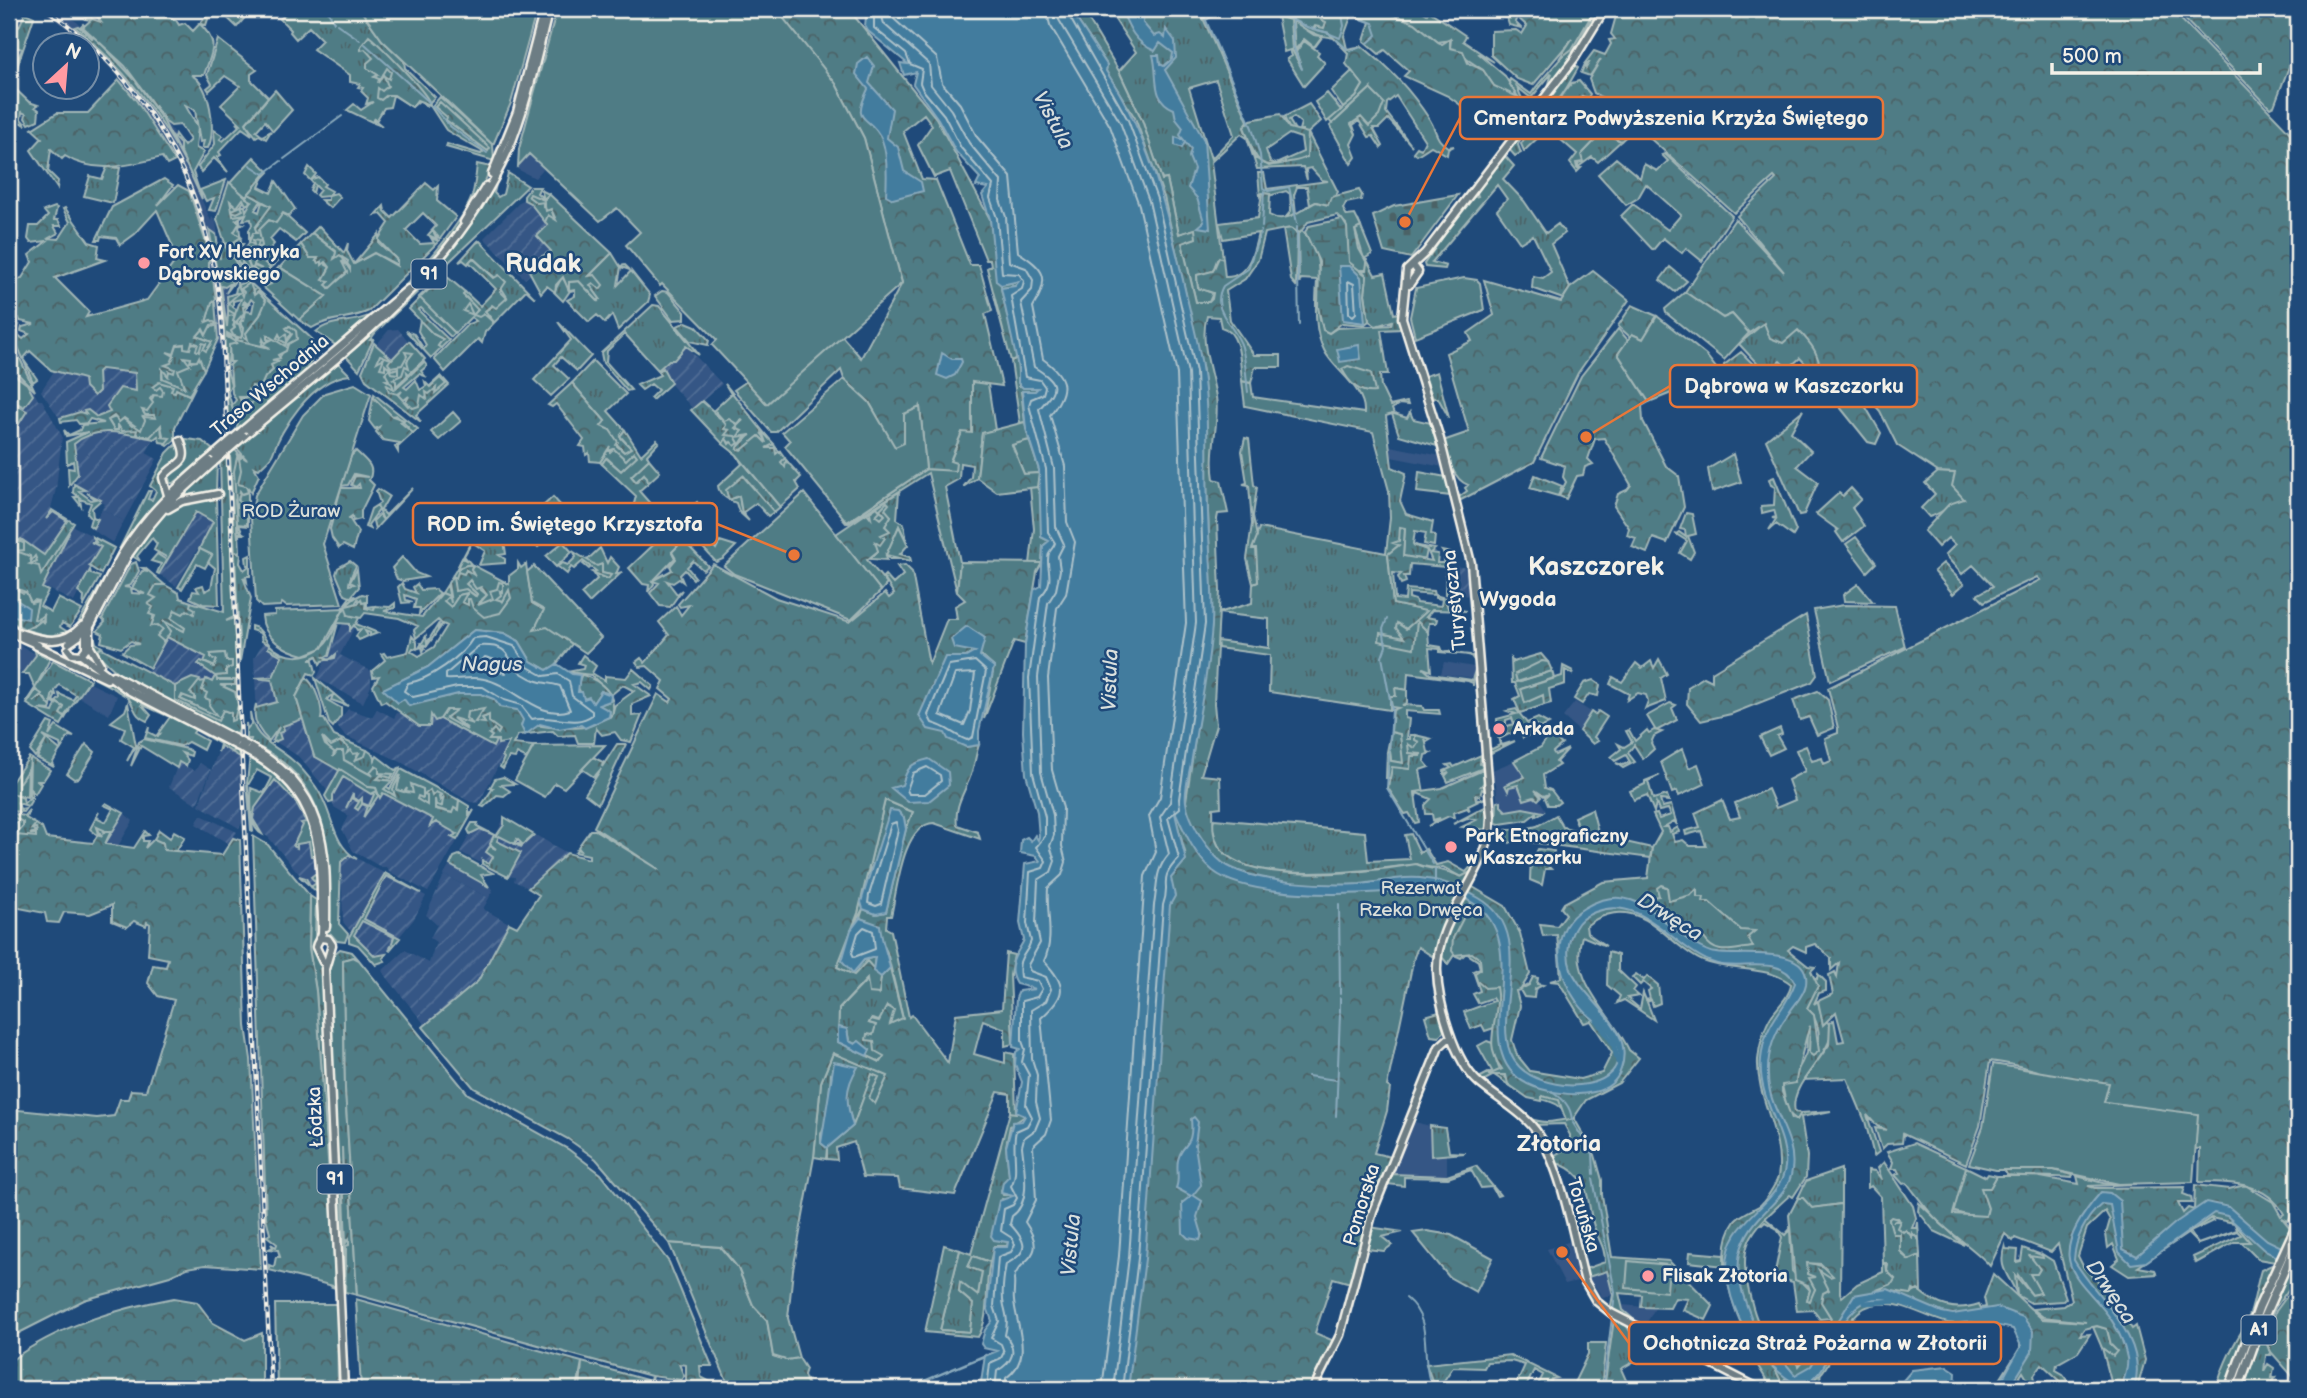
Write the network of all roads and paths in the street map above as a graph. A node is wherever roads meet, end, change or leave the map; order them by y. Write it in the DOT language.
graph roads {
  1 [pos="546,9"];
  2 [pos="1605,9"];
  3 [pos="180,440"];
  4 [pos="214,458"];
  5 [pos="183,481"];
  6 [pos="165,485"];
  7 [pos="218,494"];
  8 [pos="167,497"];
  9 [pos="155,518"];
  10 [pos="94,609"];
  11 [pos="94,618"];
  12 [pos="9,629"];
  13 [pos="20,633"];
  14 [pos="81,639"];
  15 [pos="35,645"];
  16 [pos="68,646"];
  17 [pos="83,652"];
  18 [pos="100,664"];
  19 [pos="128,690"];
  20 [pos="242,746"];
  21 [pos="1491,828"];
  22 [pos="324,938"];
  23 [pos="324,953"];
  24 [pos="1451,1035"];
  25 [pos="2297,1225"];
  26 [pos="2298,1240"];
  27 [pos="2280,1269"];
  28 [pos="344,1389"];
  29 [pos="1313,1389"];
  30 [pos="1760,1389"];
  31 [pos="2229,1389"];
  32 [pos="2238,1389"];
  1 -- 4 [label="main road, Trasa Wschodnia / 91, bridge"];
  2 -- 21 [label="main road, Turystyczna"];
  3 -- 6 [label="main road"];
  4 -- 5 [label="main road, Trasa Wschodnia / 91"];
  4 -- 9 [label="main road, Trasa Wschodnia / 91"];
  5 -- 6 [label="main road"];
  5 -- 8 [label="main road, Trasa Wschodnia / 91"];
  6 -- 8 [label="main road"];
  7 -- 9 [label="main road"];
  8 -- 10 [label="main road, Trasa Wschodnia / 91"];
  9 -- 11 [label="main road, Trasa Wschodnia / 91"];
  10 -- 13 [label="main road"];
  10 -- 14 [label="main road, Trasa Wschodnia / 91"];
  11 -- 14 [label="main road, Trasa Wschodnia / 91"];
  11 -- 18 [label="main road, 91"];
  12 -- 13 [label="main road"];
  12 -- 15 [label="main road"];
  13 -- 16 [label="main road"];
  14 -- 16 [label="main road, 91"];
  14 -- 17 [label="main road, 91"];
  15 -- 16 [label="main road"];
  15 -- 19 [label="main road"];
  16 -- 17 [label="main road, 91"];
  17 -- 18 [label="main road, 91"];
  17 -- 19 [label="main road, 91"];
  18 -- 20 [label="main road, 91"];
  19 -- 20 [label="main road, 91"];
  20 -- 22 [label="main road, 91"];
  21 -- 24 [label="main road, Toruńska"];
  22 -- 23 [label="main road, 91"];
  22 -- 23 [label="main road, 91"];
  23 -- 28 [label="main road, Łódzka / 91"];
  24 -- 29 [label="main road, Pomorska"];
  24 -- 30 [label="main road, Toruńska"];
  25 -- 27 [label="highway, A1"];
  26 -- 27 [label="highway, A1"];
  27 -- 31 [label="highway, A1"];
  27 -- 32 [label="highway, A1"];
}
